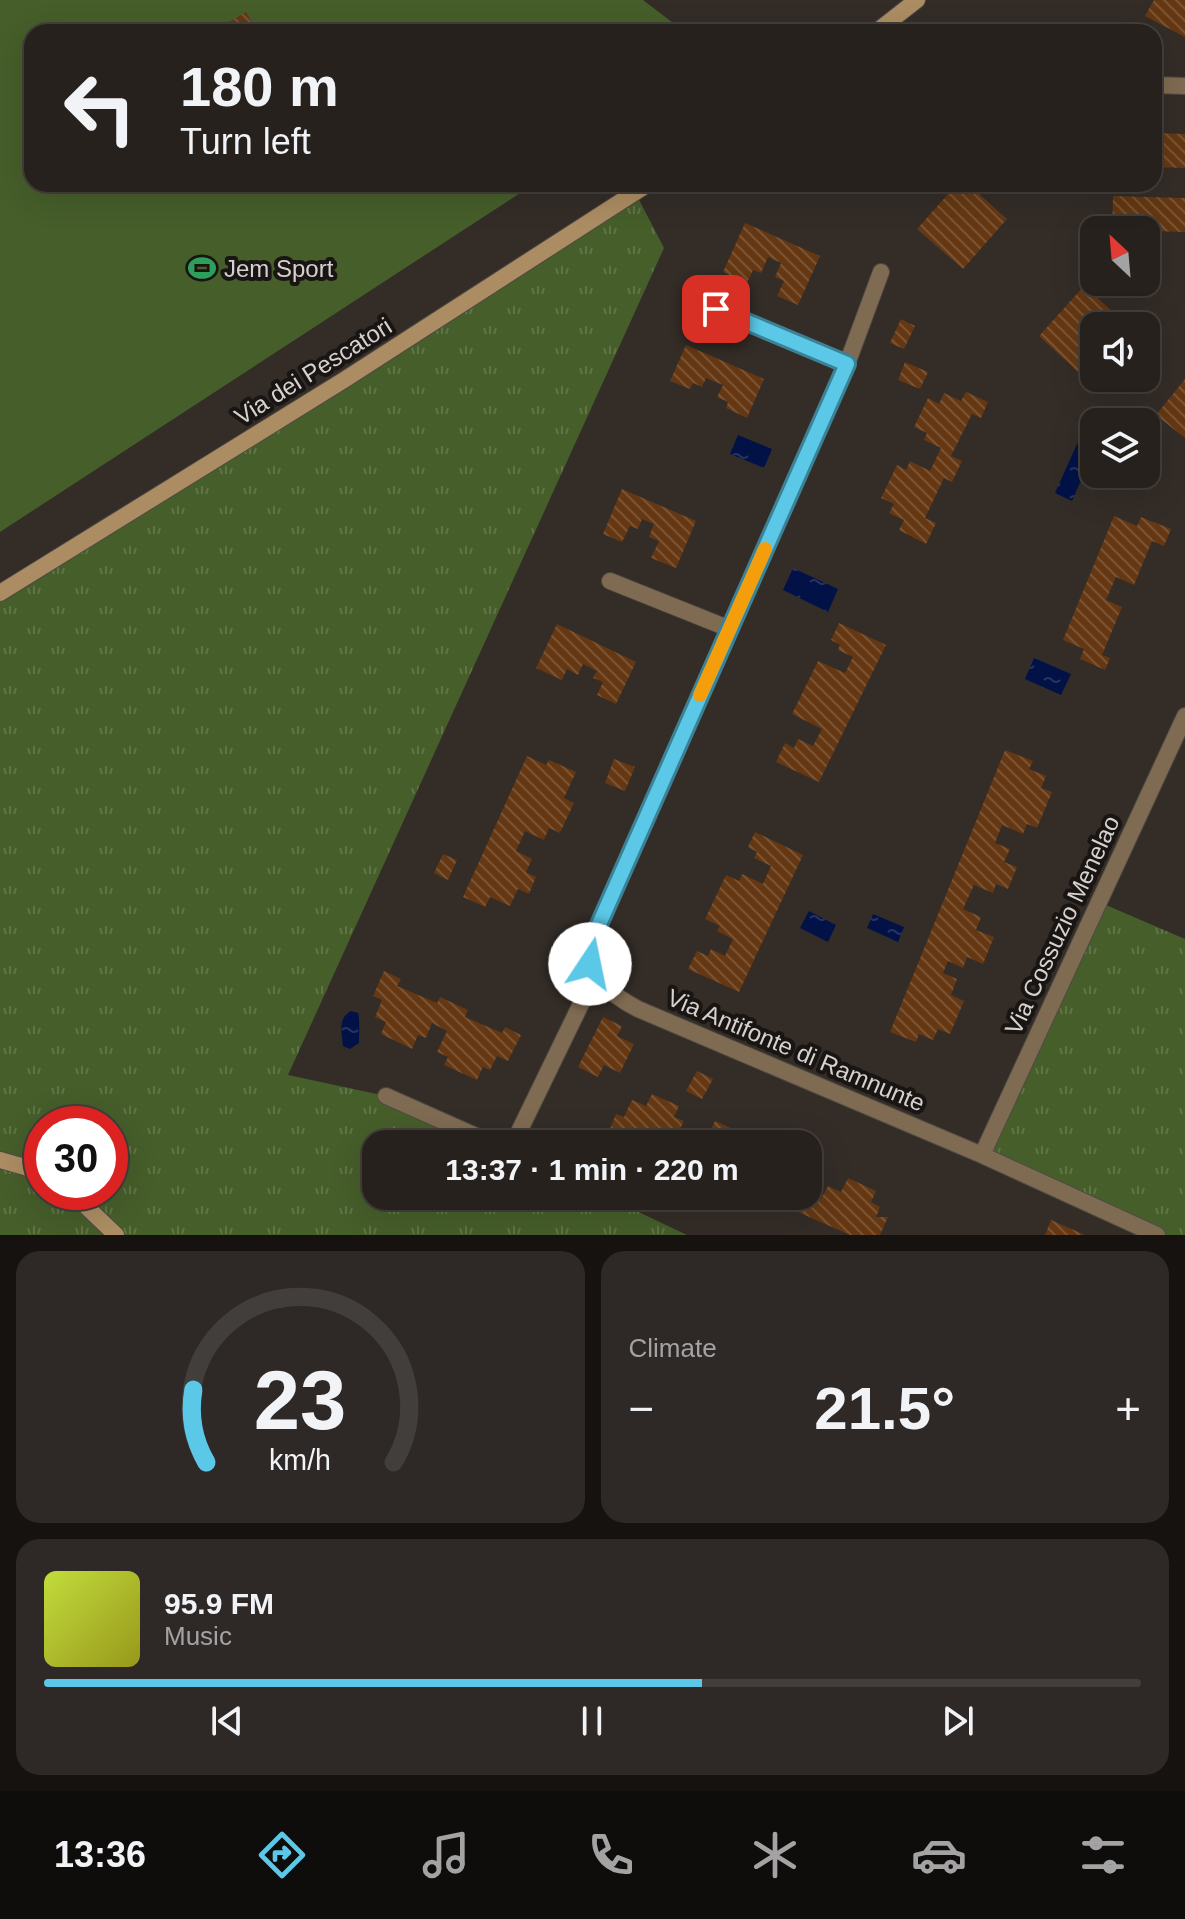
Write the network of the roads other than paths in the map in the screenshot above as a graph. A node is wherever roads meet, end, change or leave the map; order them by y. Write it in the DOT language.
graph roads {
  1 [pos="917,0"];
  2 [pos="886,24"];
  3 [pos="1162,85"];
  4 [pos="1185,86"];
  5 [pos="636,192"];
  6 [pos="881,272"];
  7 [pos="716,309"];
  8 [pos="847,364"];
  9 [pos="610,581"];
  10 [pos="0,593"];
  11 [pos="730,629"];
  12 [pos="1185,716"];
  13 [pos="595,975"];
  14 [pos="386,1096"];
  15 [pos="462,1130"];
  16 [pos="520,1130"];
  17 [pos="982,1155"];
  18 [pos="0,1160"];
  19 [pos="24,1167"];
  20 [pos="89,1210"];
  21 [pos="110,1232"];
  22 [pos="1157,1235"];
  1 -- 2 [label="street"];
  3 -- 4 [label="street"];
  5 -- 10 [label="street, Via dei Pescatori"];
  6 -- 8 [label="street"];
  7 -- 8 [label="street"];
  8 -- 11 [label="street"];
  9 -- 11 [label="street"];
  11 -- 13 [label="street"];
  12 -- 17 [label="street, Via Cossuzio Menelao"];
  13 -- 16 [label="street"];
  13 -- 17 [label="street, Via Antifonte di Ramnunte"];
  14 -- 15 [label="street"];
  17 -- 22 [label="street, Via Antifonte di Ramnunte"];
  18 -- 19 [label="street"];
  20 -- 21 [label="street"];
}
